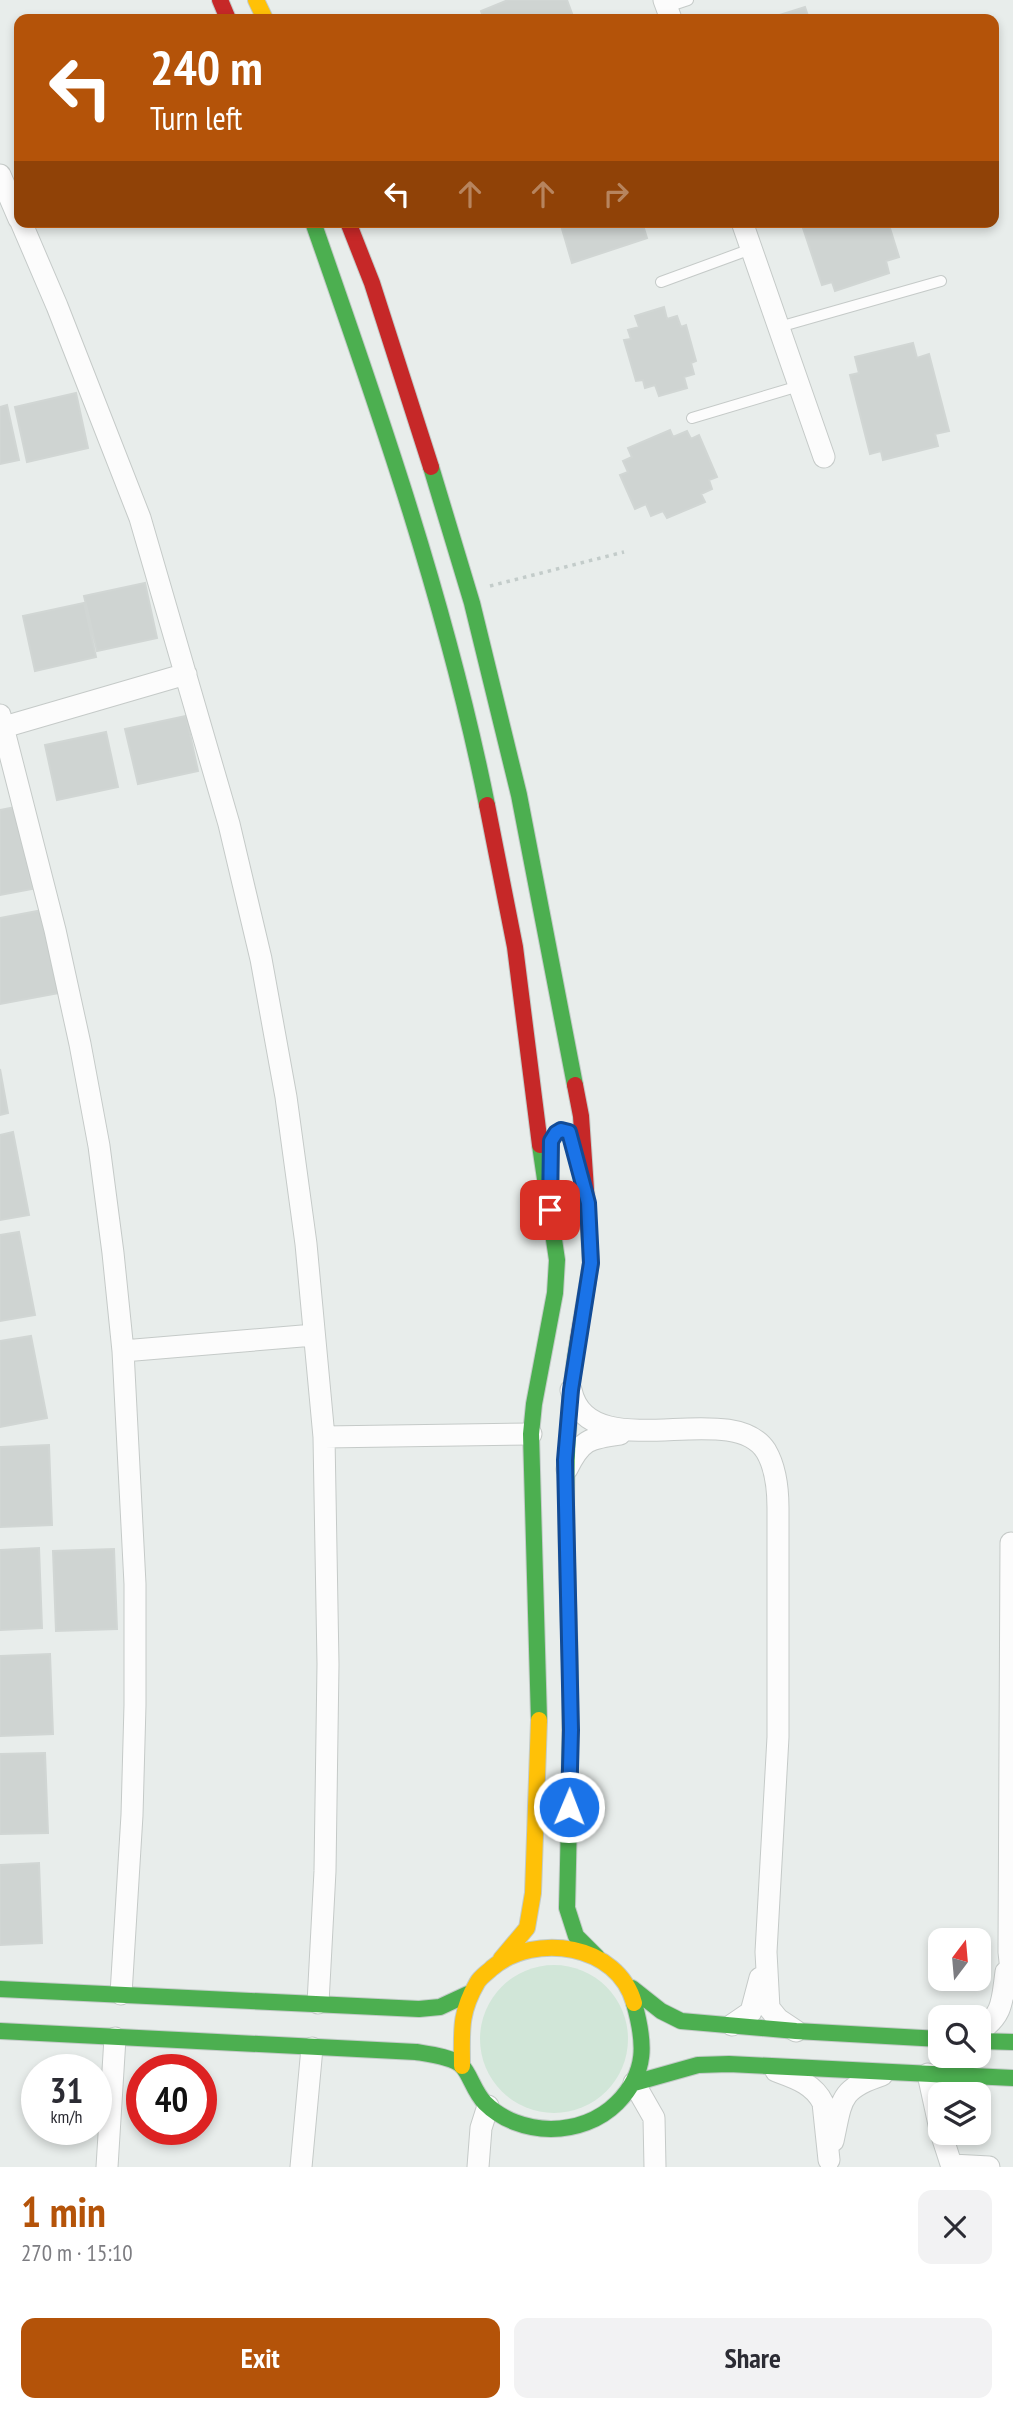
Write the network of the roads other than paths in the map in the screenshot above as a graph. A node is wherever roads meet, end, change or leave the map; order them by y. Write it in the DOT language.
graph roads {
  1 [pos="688,0"];
  2 [pos="667,9"];
  3 [pos="0,175"];
  4 [pos="14,207"];
  5 [pos="23,228"];
  6 [pos="315,228"];
  7 [pos="350,228"];
  8 [pos="744,228"];
  9 [pos="751,249"];
  10 [pos="941,281"];
  11 [pos="661,282"];
  12 [pos="779,327"];
  13 [pos="799,386"];
  14 [pos="692,418"];
  15 [pos="824,457"];
  16 [pos="186,674"];
  17 [pos="2,721"];
  18 [pos="531,1057"];
  19 [pos="568,1057"];
  20 [pos="588,1203"];
  21 [pos="550,1210"];
  22 [pos="314,1335"];
  23 [pos="123,1351"];
  24 [pos="571,1390"];
  25 [pos="664,1430"];
  26 [pos="531,1434"];
  27 [pos="324,1437"];
  28 [pos="566,1472"];
  29 [pos="1012,1543"];
  30 [pos="766,1952"];
  31 [pos="1009,1952"];
  32 [pos="597,1957"];
  33 [pos="501,1959"];
  34 [pos="617,1973"];
  35 [pos="0,1989"];
  36 [pos="1013,1989"];
  37 [pos="121,1994"];
  38 [pos="468,1994"];
  39 [pos="318,2003"];
  40 [pos="991,2022"];
  41 [pos="732,2025"];
  42 [pos="0,2031"];
  43 [pos="796,2031"];
  44 [pos="115,2038"];
  45 [pos="928,2038"];
  46 [pos="991,2041"];
  47 [pos="1013,2042"];
  48 [pos="312,2048"];
  49 [pos="762,2065"];
  50 [pos="462,2066"];
  51 [pos="891,2072"];
  52 [pos="928,2074"];
  53 [pos="1013,2078"];
  54 [pos="930,2082"];
  55 [pos="634,2083"];
  56 [pos="488,2106"];
  57 [pos="945,2145"];
  58 [pos="829,2164"];
  59 [pos="952,2166"];
  60 [pos="107,2167"];
  61 [pos="301,2167"];
  62 [pos="478,2167"];
  63 [pos="654,2167"];
  64 [pos="989,2167"];
  1 -- 2 [label="lane"];
  3 -- 4 [label="street"];
  5 -- 16 [label="street"];
  6 -- 18 [label="street"];
  7 -- 19 [label="street"];
  8 -- 9 [label="street"];
  9 -- 11 [label="lane"];
  9 -- 12 [label="street"];
  10 -- 12 [label="lane"];
  12 -- 13 [label="street"];
  13 -- 14 [label="lane"];
  13 -- 15 [label="street"];
  16 -- 17 [label="street"];
  16 -- 22 [label="street"];
  17 -- 23 [label="street"];
  18 -- 19 [label="street"];
  18 -- 21 [label="street"];
  19 -- 20 [label="street"];
  20 -- 21 [label="street"];
  20 -- 24 [label="street"];
  21 -- 26 [label="street"];
  22 -- 23 [label="street"];
  22 -- 27 [label="street"];
  23 -- 37 [label="street"];
  24 -- 25 [label="street"];
  24 -- 28 [label="street"];
  25 -- 28 [label="street"];
  25 -- 30 [label="street"];
  26 -- 27 [label="street"];
  26 -- 33 [label="street"];
  27 -- 39 [label="street"];
  28 -- 32 [label="street"];
  29 -- 31 [label="street"];
  30 -- 41 [label="street"];
  30 -- 43 [label="street"];
  31 -- 36 [label="street"];
  31 -- 40 [label="street"];
  32 -- 33 [label="street"];
  32 -- 34 [label="street"];
  33 -- 38 [label="street"];
  34 -- 41 [label="street"];
  34 -- 55 [label="street"];
  35 -- 37 [label="street"];
  37 -- 39 [label="street"];
  38 -- 39 [label="street"];
  38 -- 50 [label="street"];
  41 -- 43 [label="street"];
  42 -- 44 [label="street"];
  43 -- 45 [label="street"];
  44 -- 48 [label="street"];
  44 -- 60 [label="street"];
  46 -- 47 [label="street"];
  48 -- 50 [label="street"];
  48 -- 61 [label="street"];
  49 -- 51 [label="street"];
  49 -- 55 [label="street"];
  49 -- 58 [label="street"];
  50 -- 56 [label="street"];
  51 -- 52 [label="street"];
  51 -- 58 [label="street"];
  52 -- 53 [label="street"];
  52 -- 54 [label="street"];
  55 -- 56 [label="street"];
  55 -- 63 [label="street"];
  56 -- 62 [label="street"];
  57 -- 59 [label="street"];
  59 -- 64 [label="street"];
}
